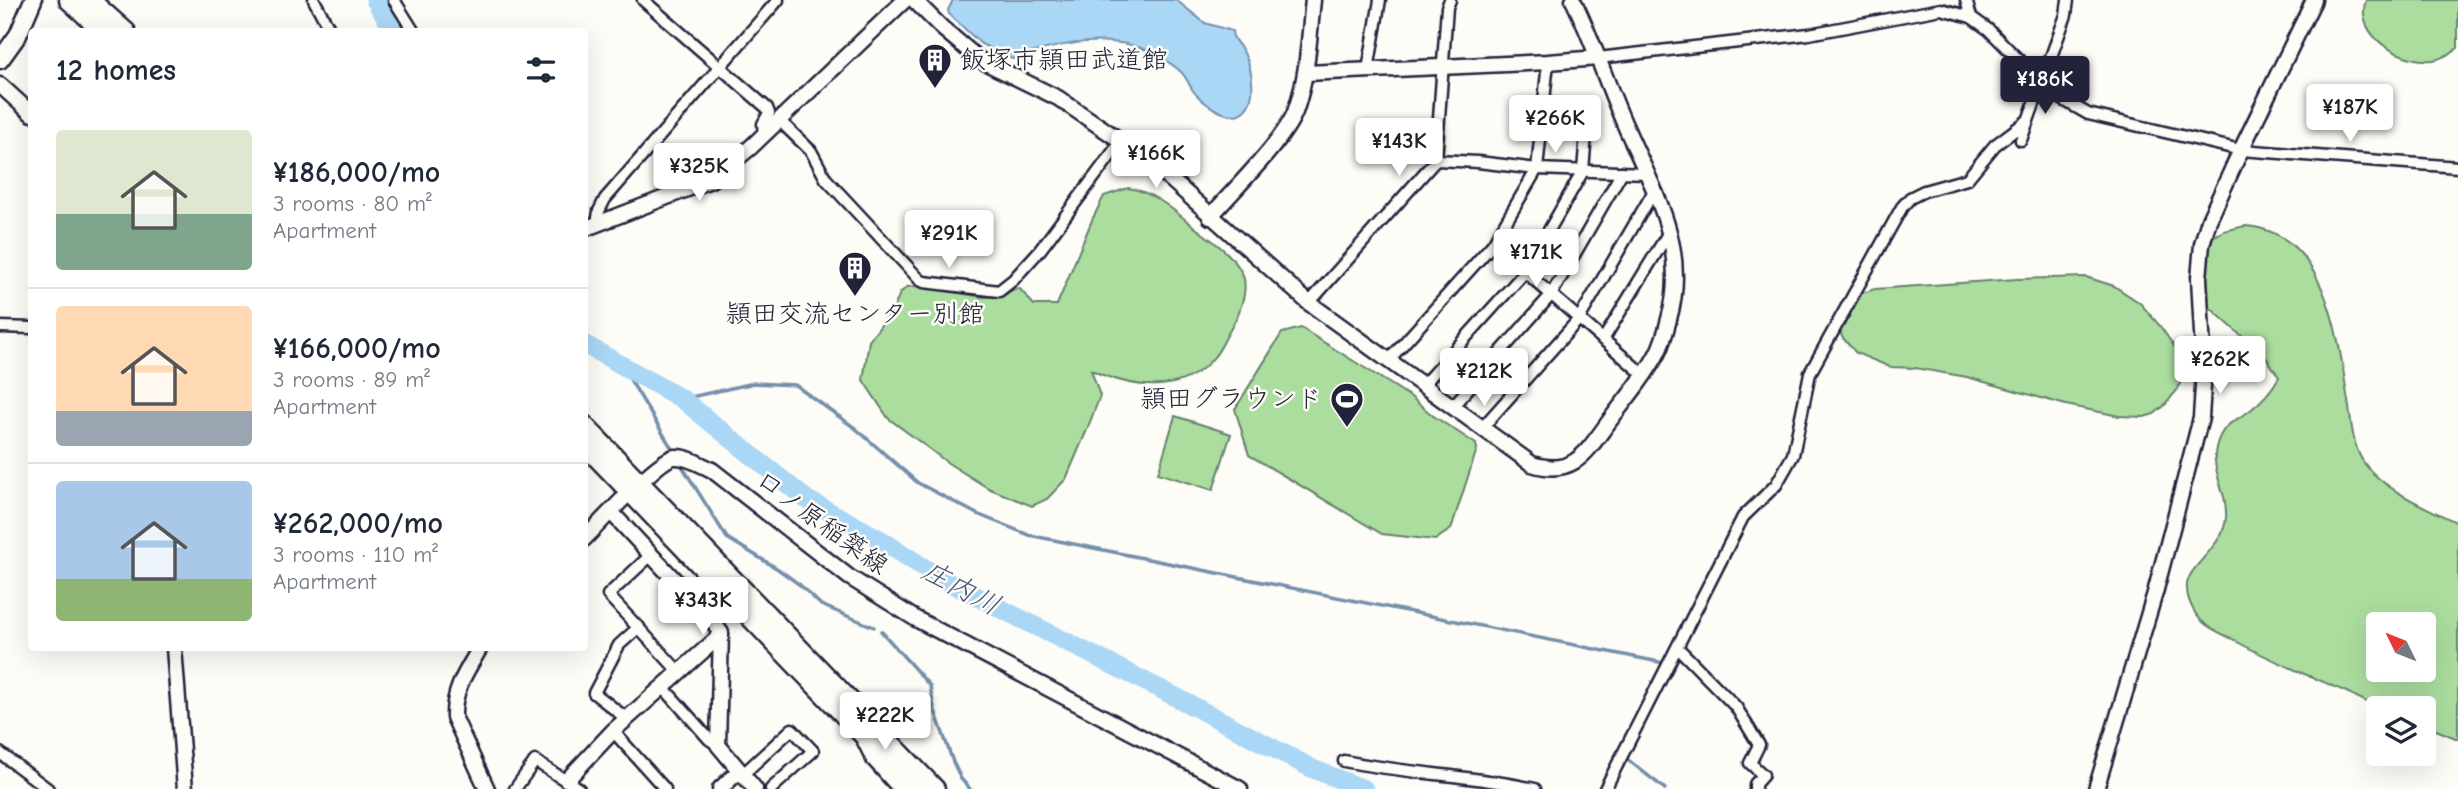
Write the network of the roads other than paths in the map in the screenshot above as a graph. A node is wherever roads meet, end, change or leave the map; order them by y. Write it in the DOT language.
graph roads {
  1 [pos="33,0"];
  2 [pos="69,0"];
  3 [pos="90,0"];
  4 [pos="314,0"];
  5 [pos="394,0"];
  6 [pos="643,0"];
  7 [pos="778,0"];
  8 [pos="905,0"];
  9 [pos="914,0"];
  10 [pos="1313,0"];
  11 [pos="1380,0"];
  12 [pos="1450,0"];
  13 [pos="1573,0"];
  14 [pos="1966,0"];
  15 [pos="2068,0"];
  16 [pos="2314,0"];
  17 [pos="1971,17"];
  18 [pos="100,28"];
  19 [pos="122,28"];
  20 [pos="329,28"];
  21 [pos="412,28"];
  22 [pos="1598,58"];
  23 [pos="0,60"];
  24 [pos="1548,62"];
  25 [pos="1443,66"];
  26 [pos="719,67"];
  27 [pos="1368,70"];
  28 [pos="1306,73"];
  29 [pos="2041,83"];
  30 [pos="0,85"];
  31 [pos="1544,105"];
  32 [pos="28,111"];
  33 [pos="779,120"];
  34 [pos="2027,121"];
  35 [pos="764,135"];
  36 [pos="2021,140"];
  37 [pos="1122,141"];
  38 [pos="2241,150"];
  39 [pos="1436,160"];
  40 [pos="2458,167"];
  41 [pos="1537,169"];
  42 [pos="1583,171"];
  43 [pos="1622,172"];
  44 [pos="1646,173"];
  45 [pos="1654,191"];
  46 [pos="1210,217"];
  47 [pos="591,227"];
  48 [pos="1669,232"];
  49 [pos="1493,244"];
  50 [pos="1525,272"];
  51 [pos="1551,295"];
  52 [pos="1308,303"];
  53 [pos="1579,319"];
  54 [pos="0,327"];
  55 [pos="28,328"];
  56 [pos="1603,340"];
  57 [pos="1388,361"];
  58 [pos="1644,375"];
  59 [pos="1423,385"];
  60 [pos="1452,407"];
  61 [pos="1482,428"];
  62 [pos="588,430"];
  63 [pos="588,447"];
  64 [pos="635,488"];
  65 [pos="611,512"];
  66 [pos="588,535"];
  67 [pos="651,555"];
  68 [pos="639,628"];
  69 [pos="721,635"];
  70 [pos="1678,648"];
  71 [pos="174,651"];
  72 [pos="478,651"];
  73 [pos="680,673"];
  74 [pos="663,687"];
  75 [pos="627,719"];
  76 [pos="855,726"];
  77 [pos="613,731"];
  78 [pos="718,745"];
  79 [pos="0,752"];
  80 [pos="1344,761"];
  81 [pos="740,773"];
  82 [pos="567,780"];
  83 [pos="48,789"];
  84 [pos="185,789"];
  85 [pos="487,789"];
  86 [pos="515,789"];
  87 [pos="579,789"];
  88 [pos="665,789"];
  89 [pos="720,789"];
  90 [pos="755,789"];
  91 [pos="771,789"];
  92 [pos="898,789"];
  93 [pos="915,789"];
  94 [pos="935,789"];
  95 [pos="1240,789"];
  96 [pos="1535,789"];
  97 [pos="1605,789"];
  98 [pos="1755,789"];
  99 [pos="2096,789"];
  1 -- 23 [label="main road"];
  2 -- 18 [label="highway"];
  3 -- 19 [label="highway"];
  4 -- 20 [label="street"];
  5 -- 21 [label="street"];
  6 -- 26 [label="street"];
  7 -- 26 [label="street"];
  8 -- 33 [label="street"];
  9 -- 37 [label="street"];
  10 -- 28 [label="street"];
  11 -- 27 [label="street"];
  12 -- 25 [label="street"];
  13 -- 22 [label="street"];
  14 -- 17 [label="street"];
  15 -- 29 [label="street"];
  16 -- 38 [label="street"];
  17 -- 22 [label="street"];
  17 -- 29 [label="street"];
  22 -- 24 [label="street"];
  22 -- 44 [label="street"];
  24 -- 25 [label="street"];
  24 -- 31 [label="street"];
  25 -- 27 [label="street"];
  25 -- 39 [label="street"];
  26 -- 35 [label="street"];
  26 -- 47 [label="street"];
  27 -- 28 [label="street"];
  28 -- 46 [label="street"];
  29 -- 34 [label="street"];
  29 -- 38 [label="street"];
  30 -- 32 [label="street"];
  31 -- 41 [label="street"];
  31 -- 42 [label="street"];
  33 -- 35 [label="street"];
  33 -- 37 [label="street"];
  34 -- 36 [label="street"];
  34 -- 70 [label="street"];
  35 -- 47 [label="street"];
  37 -- 46 [label="street"];
  38 -- 40 [label="street"];
  38 -- 99 [label="street"];
  39 -- 41 [label="street"];
  39 -- 52 [label="street"];
  41 -- 42 [label="street"];
  41 -- 49 [label="street"];
  42 -- 43 [label="street"];
  42 -- 50 [label="street"];
  43 -- 44 [label="street"];
  43 -- 51 [label="street"];
  44 -- 45 [label="street"];
  45 -- 48 [label="street"];
  45 -- 53 [label="street"];
  46 -- 52 [label="street"];
  48 -- 56 [label="street"];
  48 -- 58 [label="street"];
  49 -- 50 [label="street"];
  49 -- 57 [label="street"];
  50 -- 51 [label="street"];
  50 -- 59 [label="street"];
  51 -- 53 [label="street"];
  51 -- 60 [label="street"];
  52 -- 57 [label="street"];
  53 -- 56 [label="street"];
  53 -- 61 [label="street"];
  54 -- 55 [label="street"];
  56 -- 58 [label="street"];
  57 -- 59 [label="street"];
  58 -- 61 [label="street"];
  59 -- 60 [label="street"];
  60 -- 61 [label="street"];
  62 -- 64 [label="highway"];
  63 -- 64 [label="highway"];
  64 -- 65 [label="street"];
  64 -- 76 [label="highway"];
  64 -- 94 [label="highway"];
  64 -- 95 [label="street, 口ノ原稲築線"];
  65 -- 66 [label="street"];
  65 -- 67 [label="street"];
  67 -- 68 [label="street"];
  67 -- 69 [label="street"];
  68 -- 73 [label="street"];
  68 -- 75 [label="street"];
  69 -- 73 [label="street"];
  69 -- 78 [label="street"];
  70 -- 97 [label="street"];
  70 -- 98 [label="street"];
  71 -- 84 [label="street"];
  72 -- 85 [label="street"];
  73 -- 74 [label="street"];
  74 -- 75 [label="street"];
  74 -- 78 [label="street"];
  75 -- 77 [label="street"];
  76 -- 92 [label="street"];
  76 -- 93 [label="highway"];
  77 -- 82 [label="street"];
  77 -- 88 [label="street"];
  78 -- 81 [label="street"];
  79 -- 83 [label="street"];
  80 -- 96 [label="street"];
  81 -- 89 [label="street"];
  81 -- 90 [label="street"];
  81 -- 91 [label="street"];
  82 -- 86 [label="street"];
  82 -- 87 [label="street"];
}
